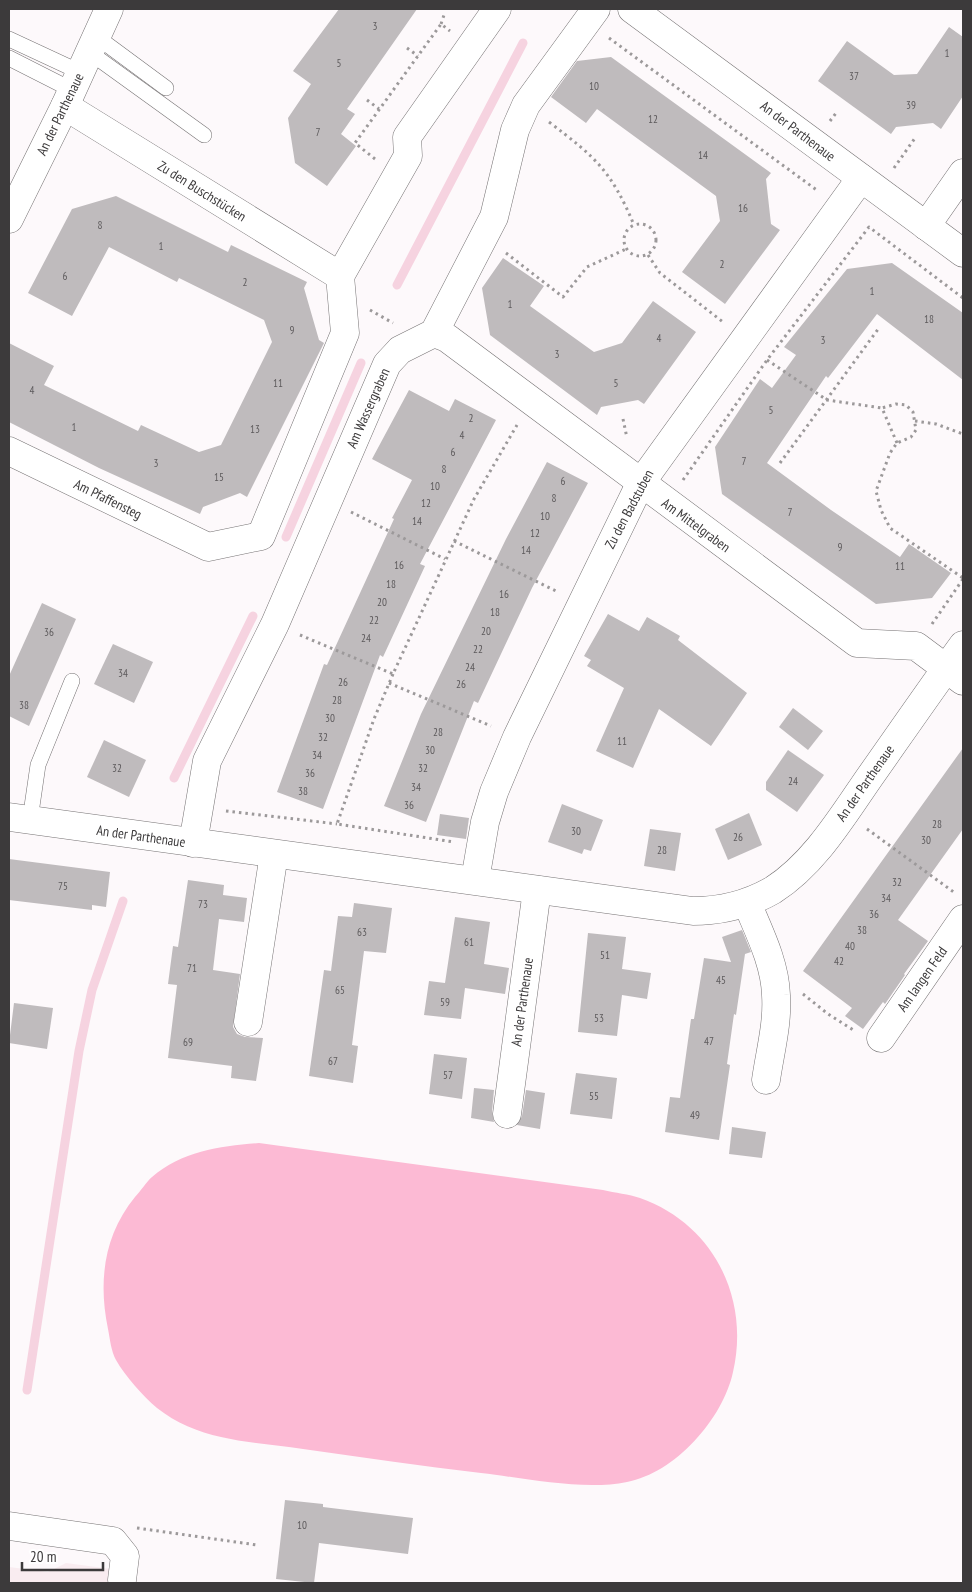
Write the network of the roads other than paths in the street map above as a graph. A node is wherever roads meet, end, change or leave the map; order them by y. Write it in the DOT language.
graph roads {
  1 [pos="109,9"];
  2 [pos="496,9"];
  3 [pos="632,9"];
  4 [pos="591,16"];
  5 [pos="9,39"];
  6 [pos="9,58"];
  7 [pos="81,72"];
  8 [pos="166,88"];
  9 [pos="204,135"];
  10 [pos="963,173"];
  11 [pos="861,178"];
  12 [pos="9,219"];
  13 [pos="926,226"];
  14 [pos="963,253"];
  15 [pos="340,285"];
  16 [pos="434,333"];
  17 [pos="9,451"];
  18 [pos="640,484"];
  19 [pos="963,645"];
  20 [pos="955,675"];
  21 [pos="72,681"];
  22 [pos="20,819"];
  23 [pos="193,843"];
  24 [pos="274,854"];
  25 [pos="475,880"];
  26 [pos="536,890"];
  27 [pos="747,903"];
  28 [pos="963,919"];
  29 [pos="248,1022"];
  30 [pos="880,1038"];
  31 [pos="766,1080"];
  32 [pos="507,1114"];
  33 [pos="9,1526"];
  34 [pos="122,1580"];
  1 -- 7 [label="street, An der Parthenaue"];
  2 -- 15 [label="street"];
  3 -- 11 [label="street, An der Parthenaue"];
  4 -- 16 [label="street"];
  5 -- 7 [label="lane"];
  6 -- 7 [label="lane"];
  7 -- 8 [label="lane"];
  7 -- 9 [label="lane"];
  7 -- 12 [label="street, An der Parthenaue"];
  7 -- 15 [label="street, Zu den Buschstücken"];
  10 -- 13 [label="street"];
  11 -- 13 [label="street, An der Parthenaue"];
  11 -- 18 [label="street, Zu den Badstuben"];
  13 -- 14 [label="street, An der Parthenaue"];
  15 -- 17 [label="street, Am Pfaffensteg"];
  16 -- 18 [label="street, Am Mittelgraben"];
  16 -- 23 [label="street, Am Wassergraben"];
  18 -- 20 [label="street, Am Mittelgraben"];
  18 -- 25 [label="street, Zu den Badstuben"];
  19 -- 20 [label="street, An der Parthenaue"];
  20 -- 27 [label="street, An der Parthenaue"];
  21 -- 22 [label="lane"];
  22 -- 23 [label="street, An der Parthenaue"];
  23 -- 24 [label="street, An der Parthenaue"];
  24 -- 25 [label="street, An der Parthenaue"];
  24 -- 29 [label="street"];
  25 -- 26 [label="street, An der Parthenaue"];
  26 -- 27 [label="street, An der Parthenaue"];
  26 -- 32 [label="street, An der Parthenaue"];
  27 -- 31 [label="street"];
  28 -- 30 [label="street, Am langen Feld"];
  33 -- 34 [label="street"];
}
